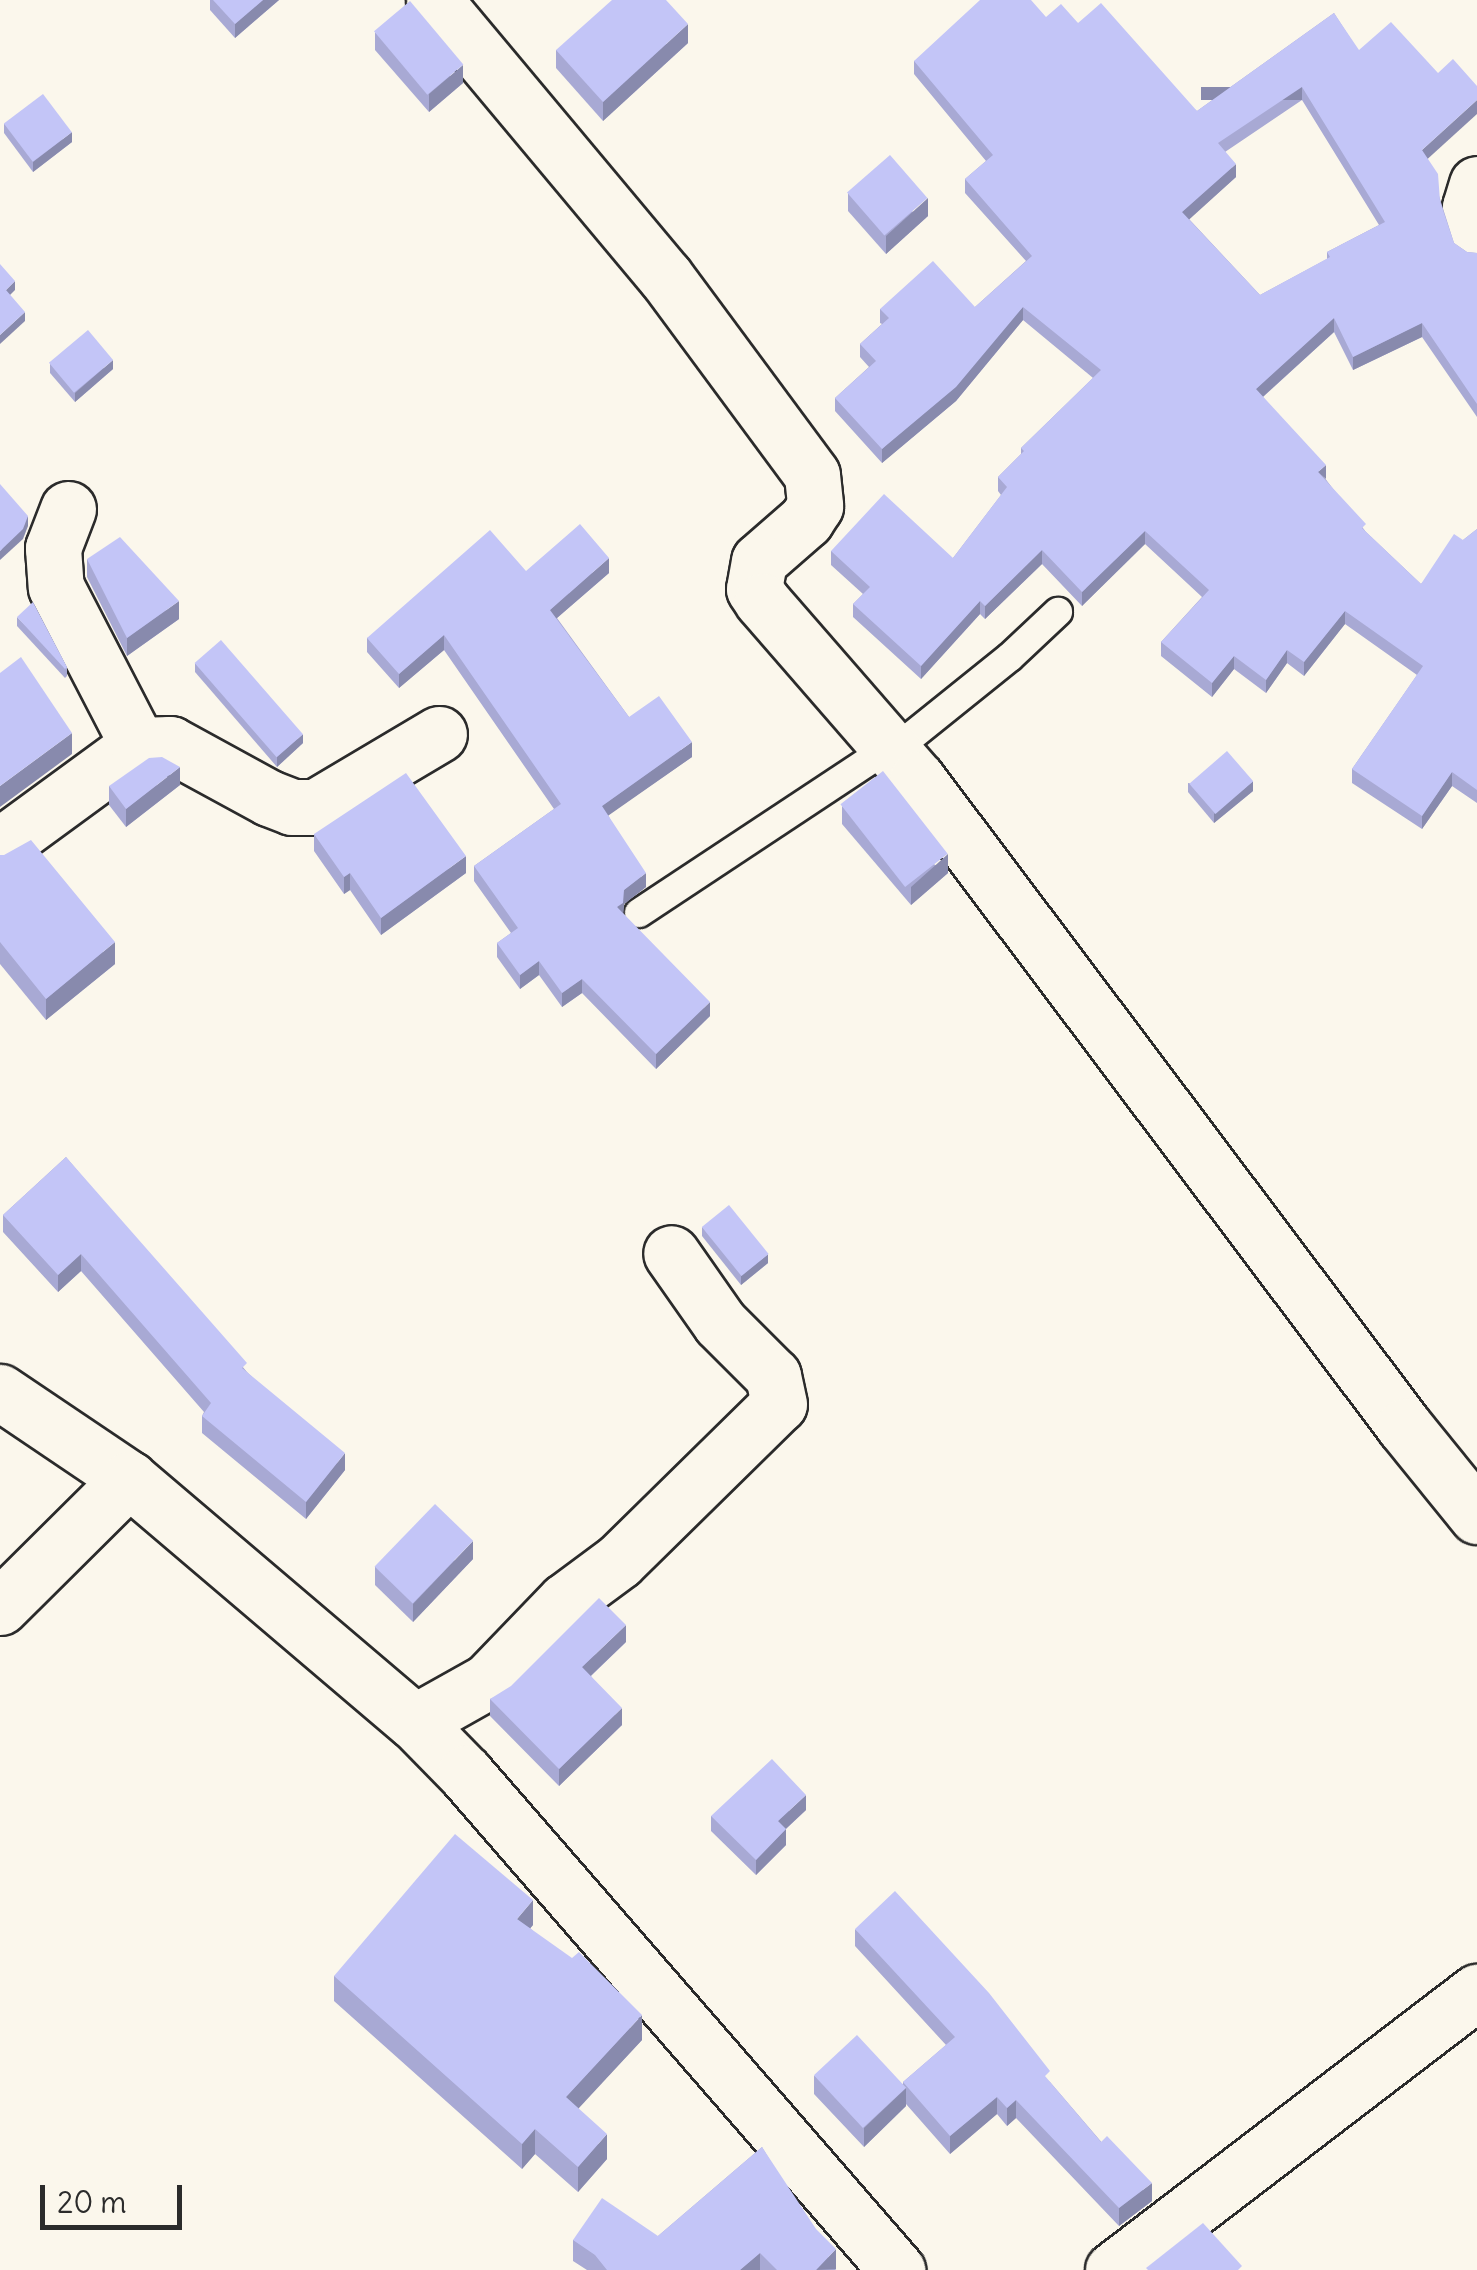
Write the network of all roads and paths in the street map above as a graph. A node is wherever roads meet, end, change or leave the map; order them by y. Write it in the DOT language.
graph roads {
  1 [pos="434,0"];
  2 [pos="1477,184"];
  3 [pos="1477,236"];
  4 [pos="68,509"];
  5 [pos="1058,612"];
  6 [pos="439,734"];
  7 [pos="138,745"];
  8 [pos="892,749"];
  9 [pos="0,846"];
  10 [pos="639,913"];
  11 [pos="671,1253"];
  12 [pos="0,1392"];
  13 [pos="129,1478"];
  14 [pos="1477,1516"];
  15 [pos="0,1607"];
  16 [pos="415,1722"];
  17 [pos="1477,1992"];
  18 [pos="897,2270"];
  19 [pos="1113,2270"];
  1 -- 8 [label="street"];
  2 -- 3 [label="street"];
  4 -- 7 [label="street"];
  5 -- 8 [label="lane"];
  6 -- 7 [label="street"];
  7 -- 9 [label="street"];
  8 -- 10 [label="lane"];
  8 -- 14 [label="street"];
  11 -- 16 [label="street"];
  12 -- 13 [label="street"];
  13 -- 15 [label="street"];
  13 -- 16 [label="street"];
  16 -- 18 [label="street"];
  17 -- 19 [label="street"];
}
